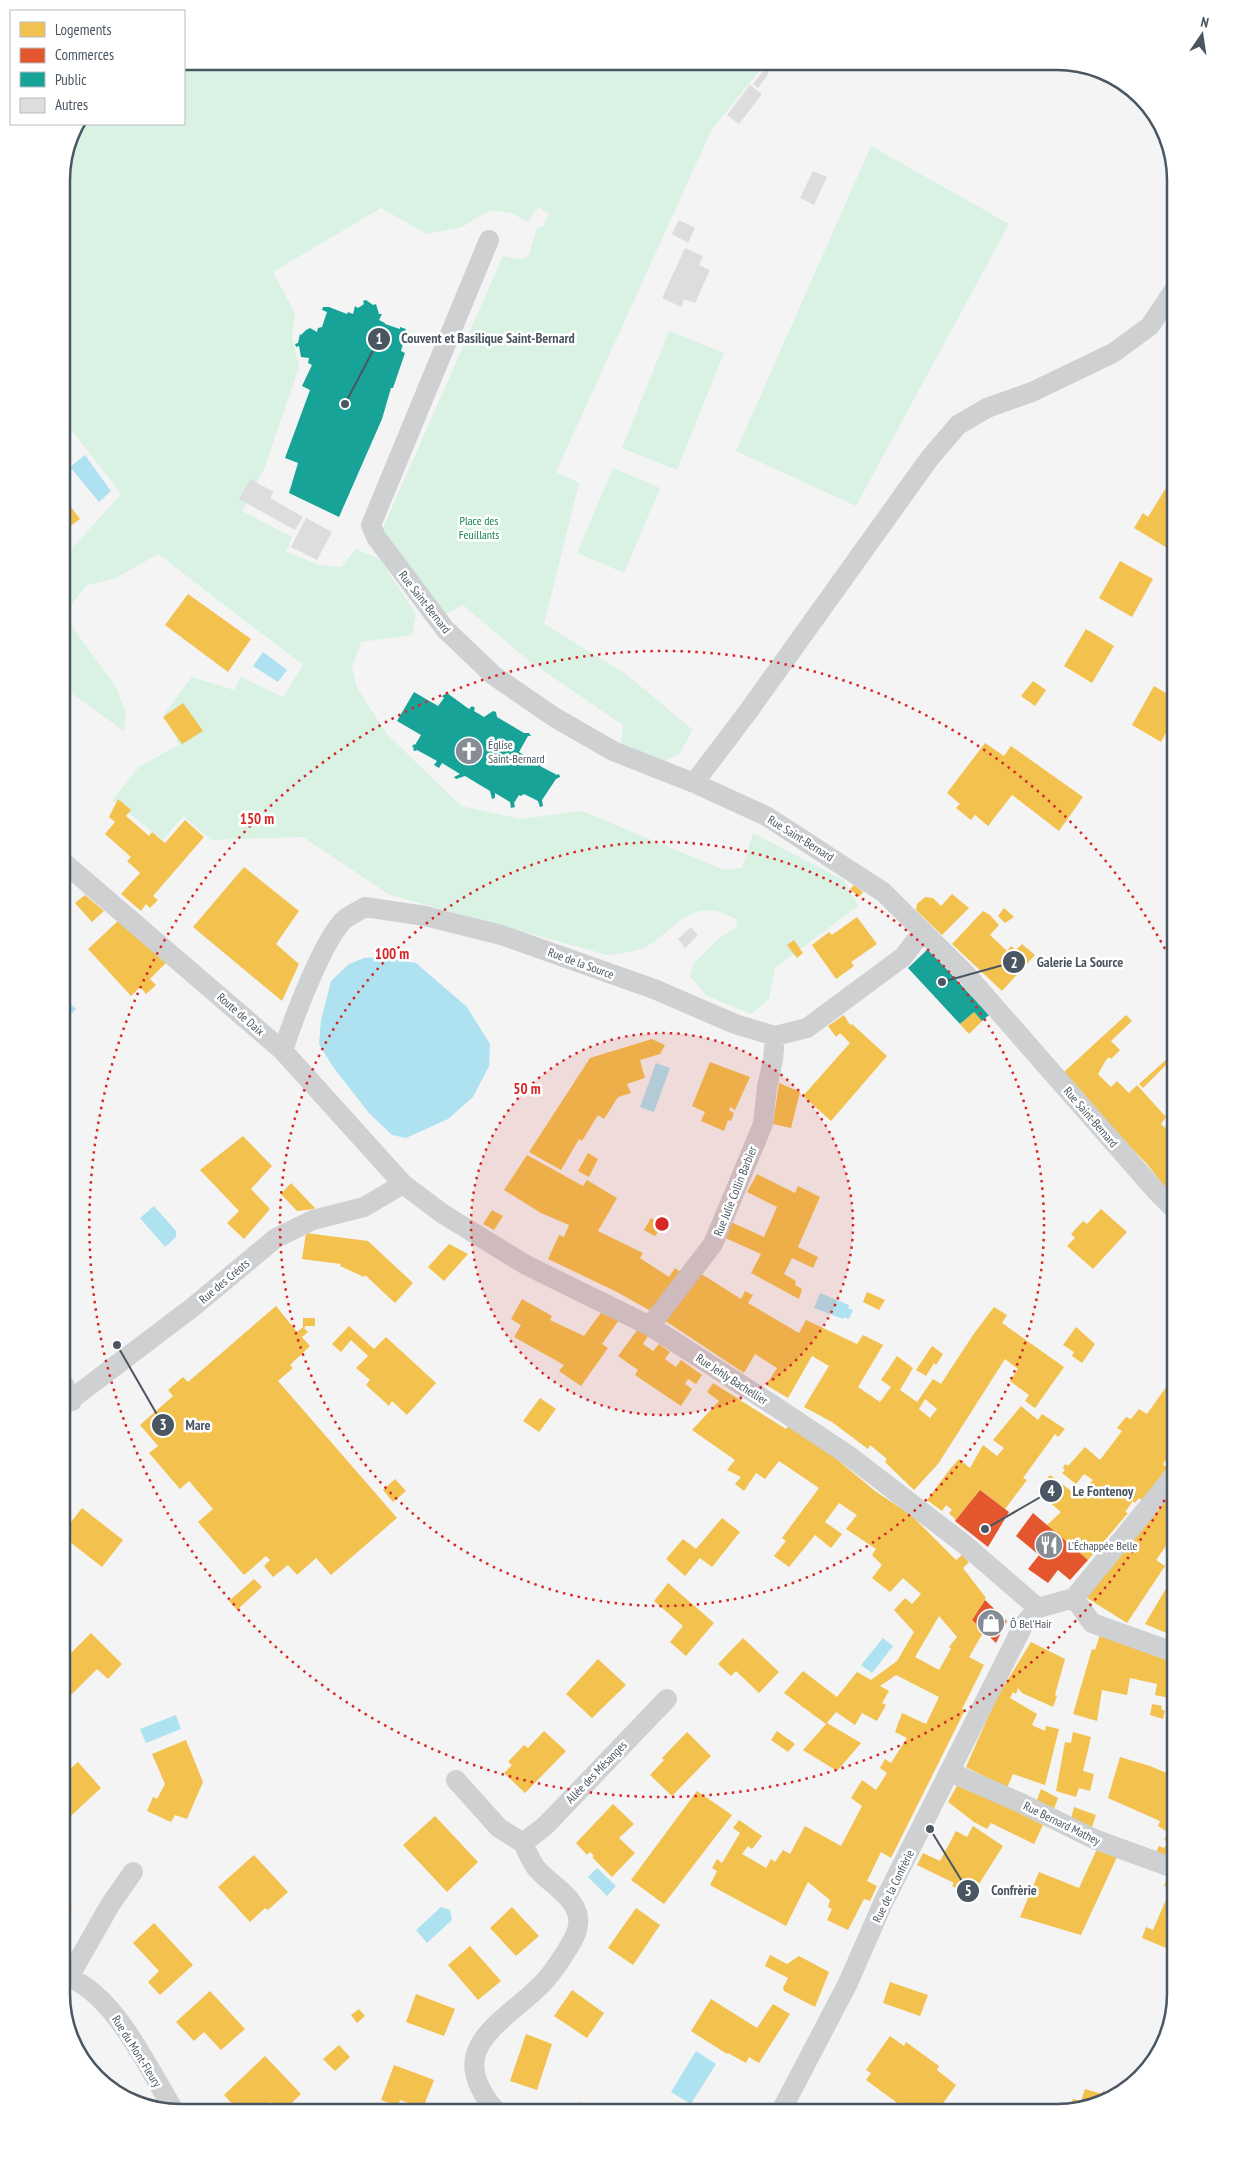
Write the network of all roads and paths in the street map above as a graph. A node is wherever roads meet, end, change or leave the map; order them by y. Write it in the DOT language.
graph roads {
  1 [pos="489,240"];
  2 [pos="1167,301"];
  3 [pos="694,783"];
  4 [pos="70,868"];
  5 [pos="923,930"];
  6 [pos="775,1036"];
  7 [pos="283,1051"];
  8 [pos="403,1184"];
  9 [pos="1167,1202"];
  10 [pos="650,1326"];
  11 [pos="70,1401"];
  12 [pos="1167,1484"];
  13 [pos="1074,1598"];
  14 [pos="1038,1608"];
  15 [pos="1167,1650"];
  16 [pos="667,1699"];
  17 [pos="950,1772"];
  18 [pos="456,1780"];
  19 [pos="523,1843"];
  20 [pos="1167,1866"];
  21 [pos="133,1872"];
  22 [pos="70,1967"];
  23 [pos="70,1978"];
  24 [pos="171,2104"];
  25 [pos="490,2104"];
  26 [pos="785,2104"];
  1 -- 3 [label="street, Rue Saint-Bernard"];
  2 -- 3 [label="street"];
  3 -- 5 [label="street, Rue Saint-Bernard"];
  4 -- 7 [label="street, Route de Daix"];
  5 -- 6 [label="street"];
  5 -- 9 [label="street, Rue Saint-Bernard"];
  6 -- 7 [label="street, Rue de la Source"];
  6 -- 10 [label="street, Rue Julie Collin Barbier"];
  7 -- 8 [label="street, Route de Daix"];
  8 -- 10 [label="street, Rue Jehly Bachellier"];
  8 -- 11 [label="street, Rue des Créots"];
  10 -- 14 [label="street, Rue Jehly Bachellier"];
  12 -- 13 [label="street"];
  13 -- 14 [label="street"];
  13 -- 15 [label="street"];
  14 -- 17 [label="street, Rue de la Confrèrie"];
  16 -- 19 [label="street, Allée des Mésanges"];
  17 -- 20 [label="street, Rue Bernard Mathey"];
  17 -- 26 [label="street, Rue de la Confrèrie"];
  18 -- 19 [label="street"];
  19 -- 25 [label="street"];
  21 -- 22 [label="street, Rue du Mont-Fleury"];
  23 -- 24 [label="street, Rue du Mont-Fleury"];
}
